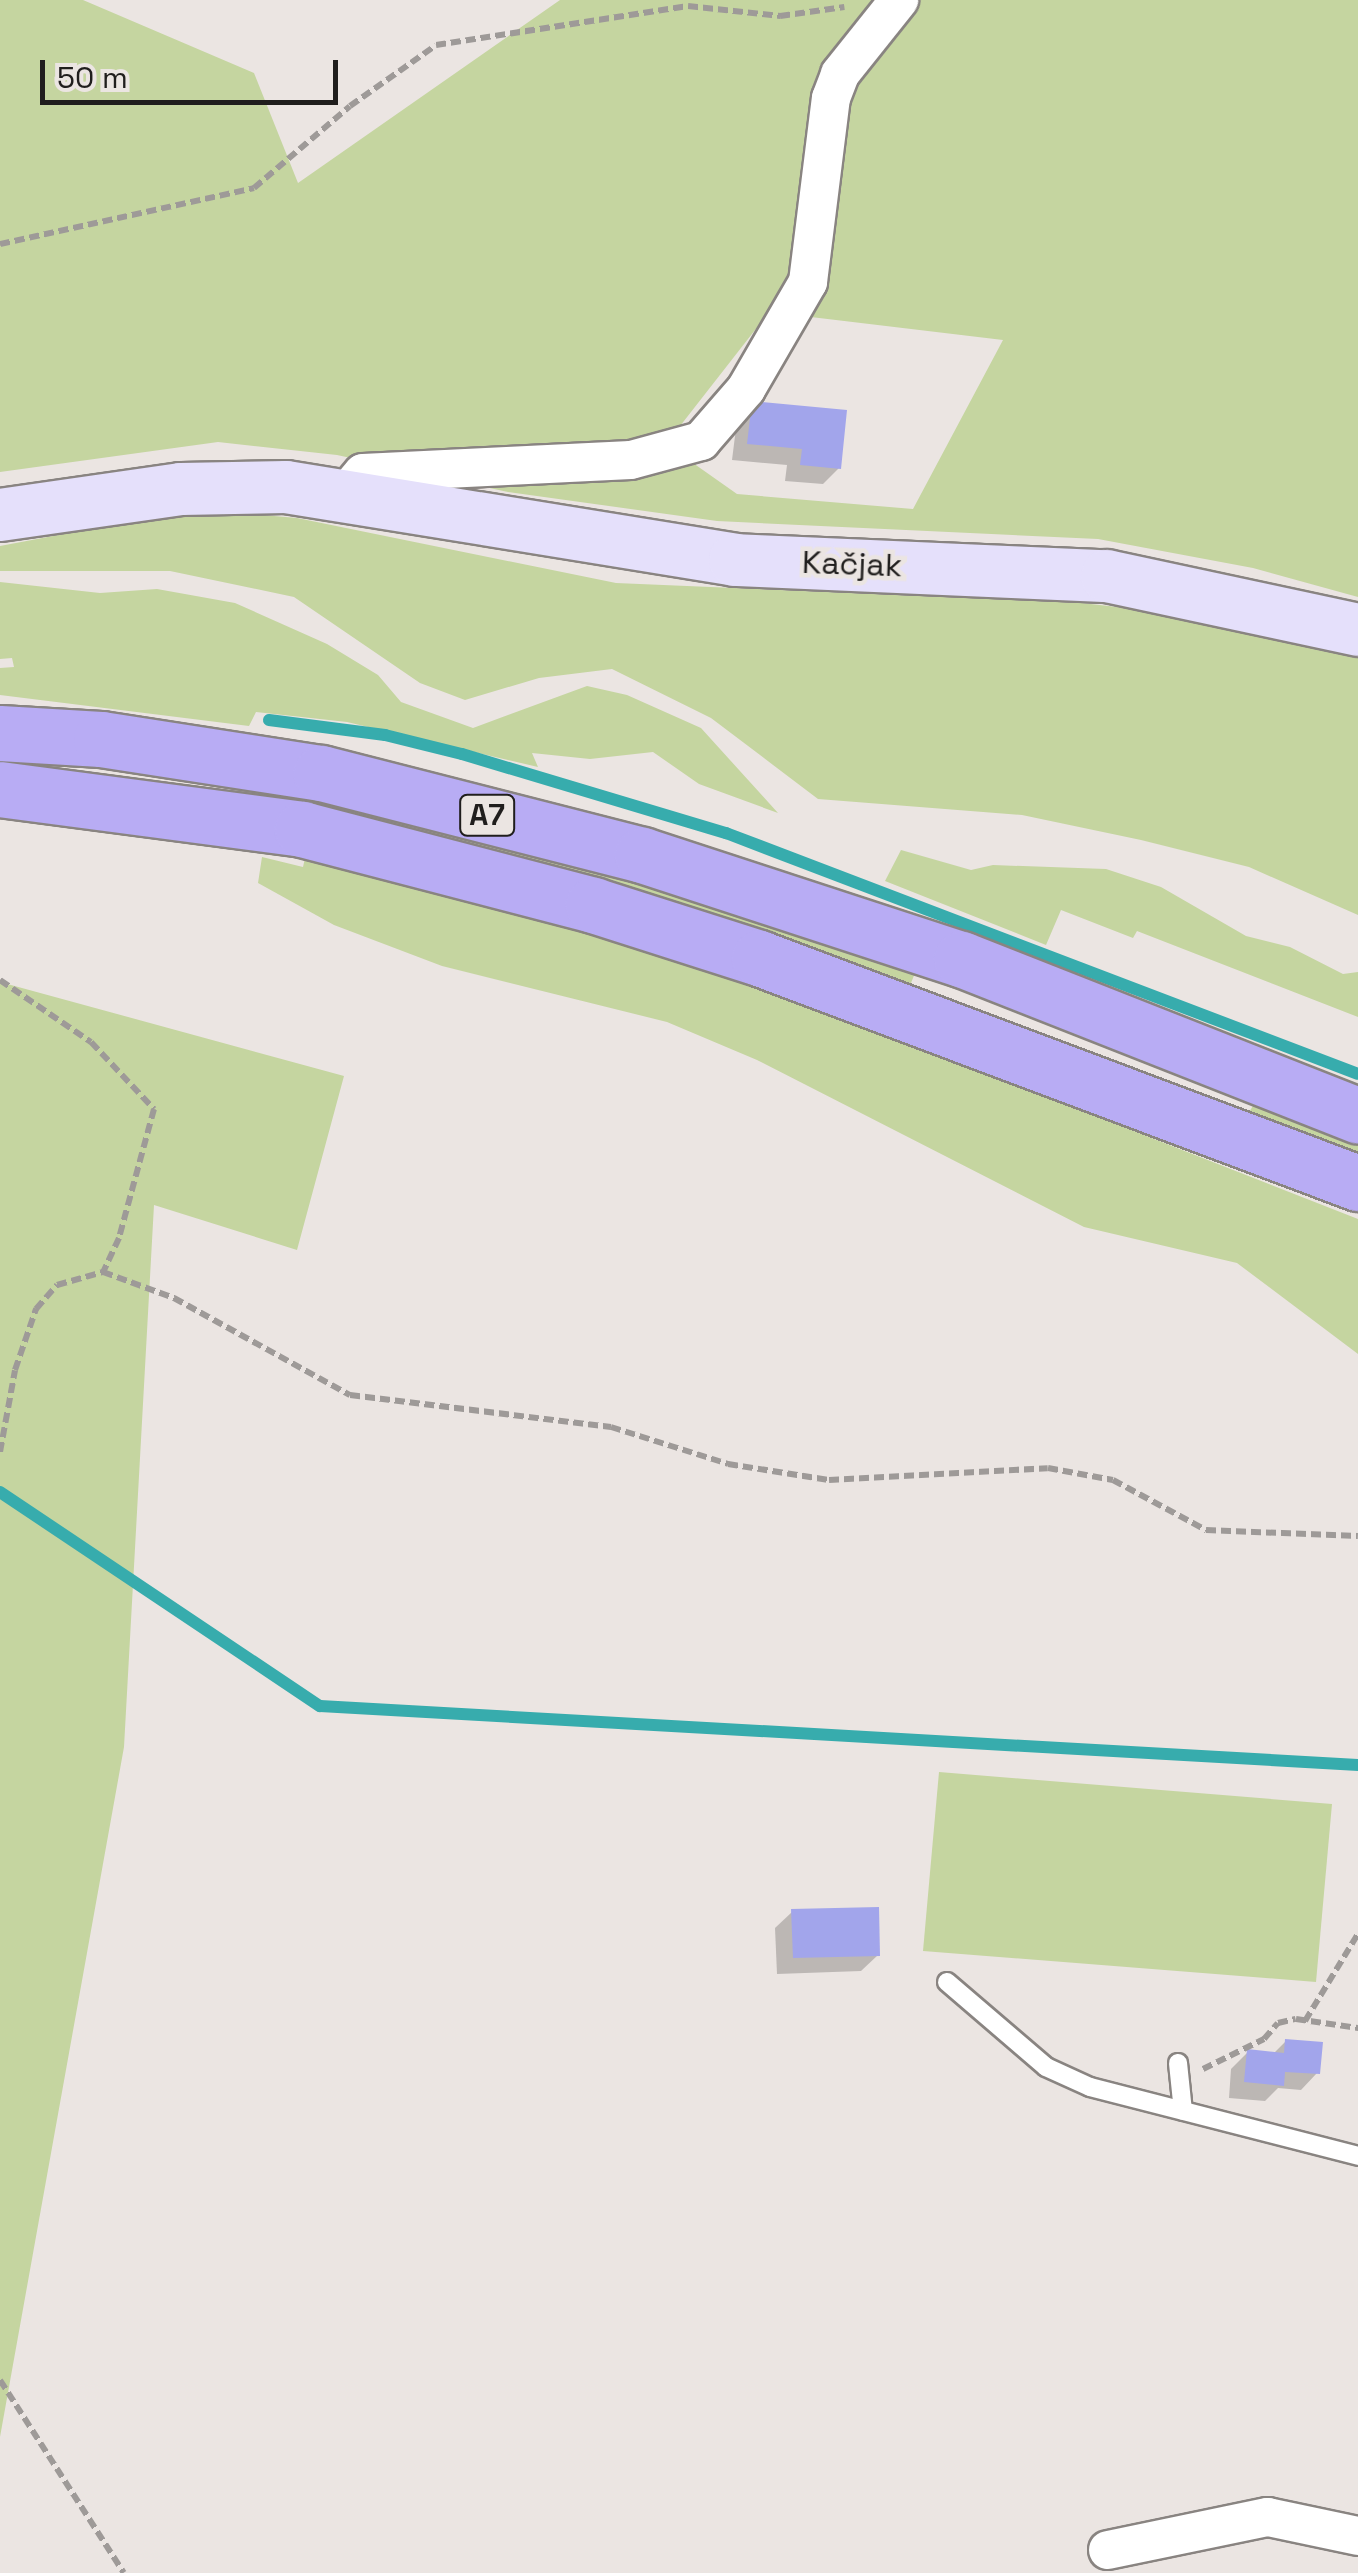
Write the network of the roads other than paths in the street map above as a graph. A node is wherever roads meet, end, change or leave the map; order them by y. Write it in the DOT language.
graph roads {
  1 [pos="898,0"];
  2 [pos="346,493"];
  3 [pos="0,515"];
  4 [pos="1358,630"];
  5 [pos="0,733"];
  6 [pos="0,790"];
  7 [pos="1358,1114"];
  8 [pos="1358,1183"];
  9 [pos="948,1982"];
  10 [pos="1179,2072"];
  11 [pos="1183,2111"];
  12 [pos="1358,2156"];
  13 [pos="1358,2536"];
  14 [pos="1108,2550"];
  1 -- 2 [label="street"];
  2 -- 3 [label="main road, Kačjak"];
  2 -- 4 [label="main road, Kačjak"];
  5 -- 7 [label="highway, A7"];
  6 -- 8 [label="highway, A7"];
  9 -- 11 [label="lane"];
  10 -- 11 [label="lane"];
  11 -- 12 [label="lane"];
  13 -- 14 [label="street"];
}
